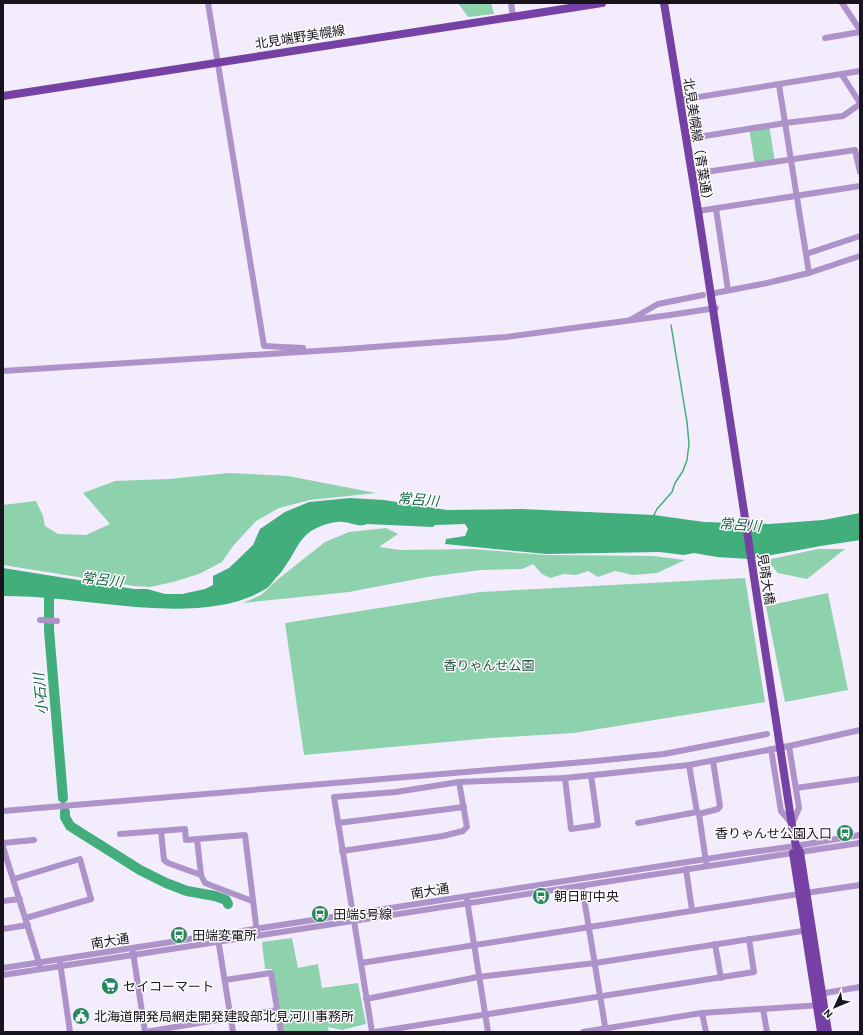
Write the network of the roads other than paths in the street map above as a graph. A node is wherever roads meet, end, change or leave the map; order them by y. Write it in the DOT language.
graph roads {
  1 [pos="208,3"];
  2 [pos="511,3"];
  3 [pos="602,3"];
  4 [pos="664,3"];
  5 [pos="842,3"];
  6 [pos="513,16"];
  7 [pos="860,31"];
  8 [pos="825,38"];
  9 [pos="217,63"];
  10 [pos="860,71"];
  11 [pos="842,75"];
  12 [pos="779,85"];
  13 [pos="3,96"];
  14 [pos="680,100"];
  15 [pos="860,104"];
  16 [pos="785,123"];
  17 [pos="686,139"];
  18 [pos="790,159"];
  19 [pos="860,172"];
  20 [pos="692,174"];
  21 [pos="860,186"];
  22 [pos="796,196"];
  23 [pos="716,209"];
  24 [pos="698,212"];
  25 [pos="860,236"];
  26 [pos="806,254"];
  27 [pos="860,256"];
  28 [pos="809,273"];
  29 [pos="709,284"];
  30 [pos="728,290"];
  31 [pos="715,293"];
  32 [pos="703,295"];
  33 [pos="716,308"];
  34 [pos="628,321"];
  35 [pos="309,351"];
  36 [pos="3,371"];
  37 [pos="40,620"];
  38 [pos="57,621"];
  39 [pos="860,730"];
  40 [pos="767,734"];
  41 [pos="789,746"];
  42 [pos="771,749"];
  43 [pos="712,761"];
  44 [pos="689,765"];
  45 [pos="591,775"];
  46 [pos="565,778"];
  47 [pos="860,779"];
  48 [pos="459,782"];
  49 [pos="796,788"];
  50 [pos="464,807"];
  51 [pos="3,811"];
  52 [pos="698,813"];
  53 [pos="338,823"];
  54 [pos="638,823"];
  55 [pos="792,824"];
  56 [pos="161,831"];
  57 [pos="120,834"];
  58 [pos="860,834"];
  59 [pos="197,839"];
  60 [pos="34,840"];
  61 [pos="3,843"];
  62 [pos="860,843"];
  63 [pos="3,846"];
  64 [pos="342,851"];
  65 [pos="796,851"];
  66 [pos="706,859"];
  67 [pos="6,862"];
  68 [pos="707,866"];
  69 [pos="686,869"];
  70 [pos="201,874"];
  71 [pos="14,879"];
  72 [pos="582,886"];
  73 [pos="860,887"];
  74 [pos="803,894"];
  75 [pos="466,897"];
  76 [pos="20,899"];
  77 [pos="252,901"];
  78 [pos="3,902"];
  79 [pos="468,904"];
  80 [pos="692,910"];
  81 [pos="353,914"];
  82 [pos="26,918"];
  83 [pos="354,921"];
  84 [pos="28,925"];
  85 [pos="589,926"];
  86 [pos="3,929"];
  87 [pos="256,929"];
  88 [pos="809,930"];
  89 [pos="217,935"];
  90 [pos="257,936"];
  91 [pos="749,939"];
  92 [pos="218,942"];
  93 [pos="715,944"];
  94 [pos="474,945"];
  95 [pos="132,948"];
  96 [pos="133,955"];
  97 [pos="59,959"];
  98 [pos="39,962"];
  99 [pos="361,963"];
  100 [pos="595,963"];
  101 [pos="60,967"];
  102 [pos="3,968"];
  103 [pos="41,969"];
  104 [pos="3,975"];
  105 [pos="478,977"];
  106 [pos="721,978"];
  107 [pos="225,980"];
  108 [pos="860,987"];
  109 [pos="819,994"];
  110 [pos="600,996"];
  111 [pos="366,999"];
  112 [pos="821,1005"];
  113 [pos="763,1009"];
  114 [pos="277,1010"];
  115 [pos="702,1013"];
  116 [pos="485,1014"];
  117 [pos="231,1018"];
  118 [pos="605,1030"];
  119 [pos="70,1032"];
  120 [pos="145,1032"];
  121 [pos="233,1032"];
  122 [pos="281,1032"];
  123 [pos="373,1032"];
  124 [pos="488,1032"];
  125 [pos="583,1032"];
  126 [pos="706,1032"];
  127 [pos="767,1032"];
  128 [pos="821,1032"];
  129 [pos="828,1032"];
  1 -- 9 [label="street"];
  2 -- 6 [label="street"];
  3 -- 6 [label="main road, 北見端野美幌線"];
  4 -- 14 [label="main road, 北見美幌線（青葉通）"];
  5 -- 7 [label="street"];
  6 -- 9 [label="main road, 北見端野美幌線"];
  7 -- 8 [label="street"];
  9 -- 13 [label="main road, 北見端野美幌線"];
  9 -- 35 [label="street"];
  10 -- 11 [label="street"];
  11 -- 12 [label="street"];
  11 -- 15 [label="street"];
  12 -- 14 [label="street"];
  12 -- 16 [label="street"];
  14 -- 17 [label="main road, 北見美幌線（青葉通）"];
  15 -- 16 [label="street"];
  16 -- 17 [label="street"];
  16 -- 18 [label="street"];
  17 -- 20 [label="main road, 北見美幌線（青葉通）"];
  18 -- 19 [label="street"];
  18 -- 20 [label="street"];
  18 -- 22 [label="street"];
  20 -- 24 [label="main road, 北見美幌線（青葉通）"];
  21 -- 22 [label="street"];
  22 -- 23 [label="street"];
  22 -- 26 [label="street"];
  23 -- 24 [label="street"];
  23 -- 30 [label="street"];
  24 -- 29 [label="main road, 北見美幌線（青葉通）"];
  25 -- 26 [label="street"];
  26 -- 28 [label="street"];
  27 -- 28 [label="street"];
  28 -- 30 [label="street"];
  29 -- 55 [label="main road, 見晴大橋"];
  30 -- 31 [label="street"];
  32 -- 34 [label="street"];
  33 -- 34 [label="street"];
  34 -- 35 [label="street"];
  35 -- 36 [label="street"];
  37 -- 38 [label="street"];
  39 -- 41 [label="street"];
  40 -- 51 [label="street"];
  41 -- 42 [label="street"];
  41 -- 49 [label="street"];
  42 -- 43 [label="street"];
  42 -- 55 [label="street"];
  43 -- 44 [label="street"];
  43 -- 52 [label="street"];
  44 -- 45 [label="street"];
  44 -- 52 [label="street"];
  45 -- 46 [label="street"];
  45 -- 46 [label="street"];
  46 -- 48 [label="street"];
  47 -- 49 [label="street"];
  48 -- 50 [label="street"];
  48 -- 53 [label="street"];
  49 -- 55 [label="street"];
  50 -- 53 [label="street"];
  50 -- 64 [label="street"];
  52 -- 54 [label="street"];
  52 -- 66 [label="street"];
  53 -- 64 [label="street"];
  55 -- 65 [label="main road"];
  56 -- 57 [label="street"];
  56 -- 59 [label="street"];
  56 -- 70 [label="street"];
  58 -- 65 [label="street, 南大通"];
  59 -- 70 [label="street"];
  59 -- 77 [label="street"];
  60 -- 61 [label="street"];
  62 -- 65 [label="street, 南大通"];
  63 -- 67 [label="street"];
  64 -- 81 [label="street"];
  65 -- 66 [label="street, 南大通"];
  65 -- 68 [label="street, 南大通"];
  65 -- 74 [label="main road"];
  66 -- 68 [label="street"];
  66 -- 75 [label="street, 南大通"];
  67 -- 71 [label="street"];
  68 -- 69 [label="street, 南大通"];
  69 -- 72 [label="street, 南大通"];
  69 -- 80 [label="street"];
  70 -- 77 [label="street"];
  71 -- 76 [label="street"];
  71 -- 82 [label="street"];
  72 -- 79 [label="street, 南大通"];
  72 -- 85 [label="street"];
  73 -- 74 [label="street"];
  74 -- 80 [label="street"];
  74 -- 88 [label="main road"];
  75 -- 79 [label="street"];
  75 -- 81 [label="street, 南大通"];
  76 -- 78 [label="street"];
  76 -- 82 [label="street"];
  77 -- 87 [label="street"];
  79 -- 83 [label="street, 南大通"];
  79 -- 94 [label="street"];
  80 -- 85 [label="street"];
  81 -- 83 [label="street"];
  81 -- 87 [label="street, 南大通"];
  82 -- 84 [label="street"];
  83 -- 90 [label="street, 南大通"];
  83 -- 99 [label="street"];
  84 -- 86 [label="street"];
  84 -- 98 [label="street"];
  85 -- 94 [label="street"];
  85 -- 100 [label="street"];
  87 -- 89 [label="street, 南大通"];
  87 -- 90 [label="street"];
  88 -- 91 [label="street"];
  88 -- 109 [label="main road"];
  89 -- 92 [label="street"];
  89 -- 95 [label="street, 南大通"];
  90 -- 92 [label="street, 南大通"];
  91 -- 93 [label="street"];
  91 -- 106 [label="street"];
  92 -- 96 [label="street, 南大通"];
  92 -- 107 [label="street"];
  93 -- 100 [label="street"];
  93 -- 106 [label="street"];
  94 -- 99 [label="street"];
  94 -- 105 [label="street"];
  95 -- 96 [label="street"];
  95 -- 97 [label="street, 南大通"];
  96 -- 101 [label="street, 南大通"];
  96 -- 120 [label="street"];
  97 -- 98 [label="street, 南大通"];
  97 -- 101 [label="street"];
  98 -- 102 [label="street, 南大通"];
  98 -- 103 [label="street"];
  99 -- 111 [label="street"];
  100 -- 105 [label="street"];
  100 -- 110 [label="street"];
  101 -- 103 [label="street, 南大通"];
  101 -- 119 [label="street"];
  103 -- 104 [label="street, 南大通"];
  105 -- 111 [label="street"];
  105 -- 116 [label="street"];
  106 -- 110 [label="street"];
  107 -- 114 [label="street"];
  107 -- 117 [label="street"];
  108 -- 109 [label="street"];
  109 -- 112 [label="main road"];
  110 -- 116 [label="street"];
  110 -- 118 [label="street"];
  111 -- 123 [label="street"];
  112 -- 113 [label="street"];
  112 -- 128 [label="main road"];
  112 -- 129 [label="main road"];
  113 -- 115 [label="street"];
  113 -- 127 [label="street"];
  114 -- 117 [label="street"];
  114 -- 122 [label="street"];
  115 -- 118 [label="street"];
  115 -- 126 [label="street"];
  116 -- 123 [label="street"];
  116 -- 124 [label="street"];
  117 -- 120 [label="street"];
  117 -- 121 [label="street"];
  118 -- 125 [label="street"];
}
